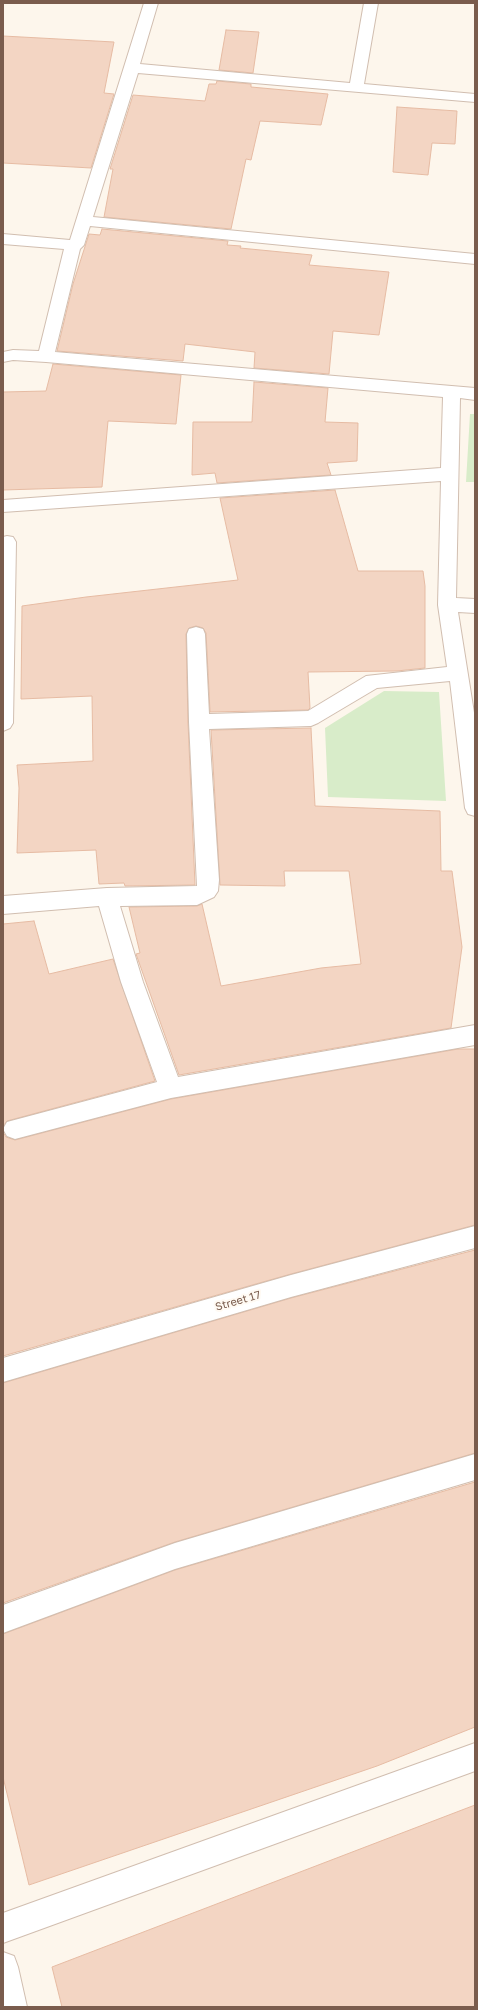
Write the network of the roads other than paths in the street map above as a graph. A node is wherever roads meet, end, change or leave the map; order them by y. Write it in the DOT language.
graph roads {
  1 [pos="150,3"];
  2 [pos="371,3"];
  3 [pos="132,68"];
  4 [pos="356,87"];
  5 [pos="475,98"];
  6 [pos="84,221"];
  7 [pos="3,239"];
  8 [pos="75,245"];
  9 [pos="475,259"];
  10 [pos="3,357"];
  11 [pos="46,357"];
  12 [pos="452,392"];
  13 [pos="475,394"];
  14 [pos="449,474"];
  15 [pos="3,506"];
  16 [pos="7,542"];
  17 [pos="447,605"];
  18 [pos="475,606"];
  19 [pos="196,634"];
  20 [pos="458,673"];
  21 [pos="199,722"];
  22 [pos="3,723"];
  23 [pos="475,808"];
  24 [pos="107,897"];
  25 [pos="3,905"];
  26 [pos="475,1035"];
  27 [pos="172,1088"];
  28 [pos="15,1129"];
  29 [pos="475,1237"];
  30 [pos="3,1370"];
  31 [pos="475,1467"];
  32 [pos="3,1619"];
  33 [pos="475,1757"];
  34 [pos="3,1928"];
  35 [pos="3,1967"];
  36 [pos="12,2007"];
  1 -- 3 [label="street"];
  2 -- 4 [label="street"];
  3 -- 4 [label="street"];
  3 -- 6 [label="street"];
  4 -- 5 [label="street"];
  6 -- 8 [label="street"];
  6 -- 9 [label="street"];
  7 -- 8 [label="street"];
  8 -- 11 [label="street"];
  10 -- 11 [label="street"];
  11 -- 12 [label="street"];
  12 -- 13 [label="street"];
  12 -- 14 [label="street"];
  14 -- 15 [label="street"];
  14 -- 17 [label="street"];
  16 -- 22 [label="street"];
  17 -- 18 [label="street"];
  17 -- 20 [label="street"];
  19 -- 21 [label="street"];
  20 -- 21 [label="street"];
  20 -- 23 [label="street"];
  21 -- 24 [label="street"];
  24 -- 25 [label="street"];
  24 -- 27 [label="street"];
  26 -- 27 [label="street"];
  27 -- 28 [label="street"];
  29 -- 30 [label="street, Street 17"];
  31 -- 32 [label="street"];
  33 -- 34 [label="street"];
  35 -- 36 [label="street"];
}
